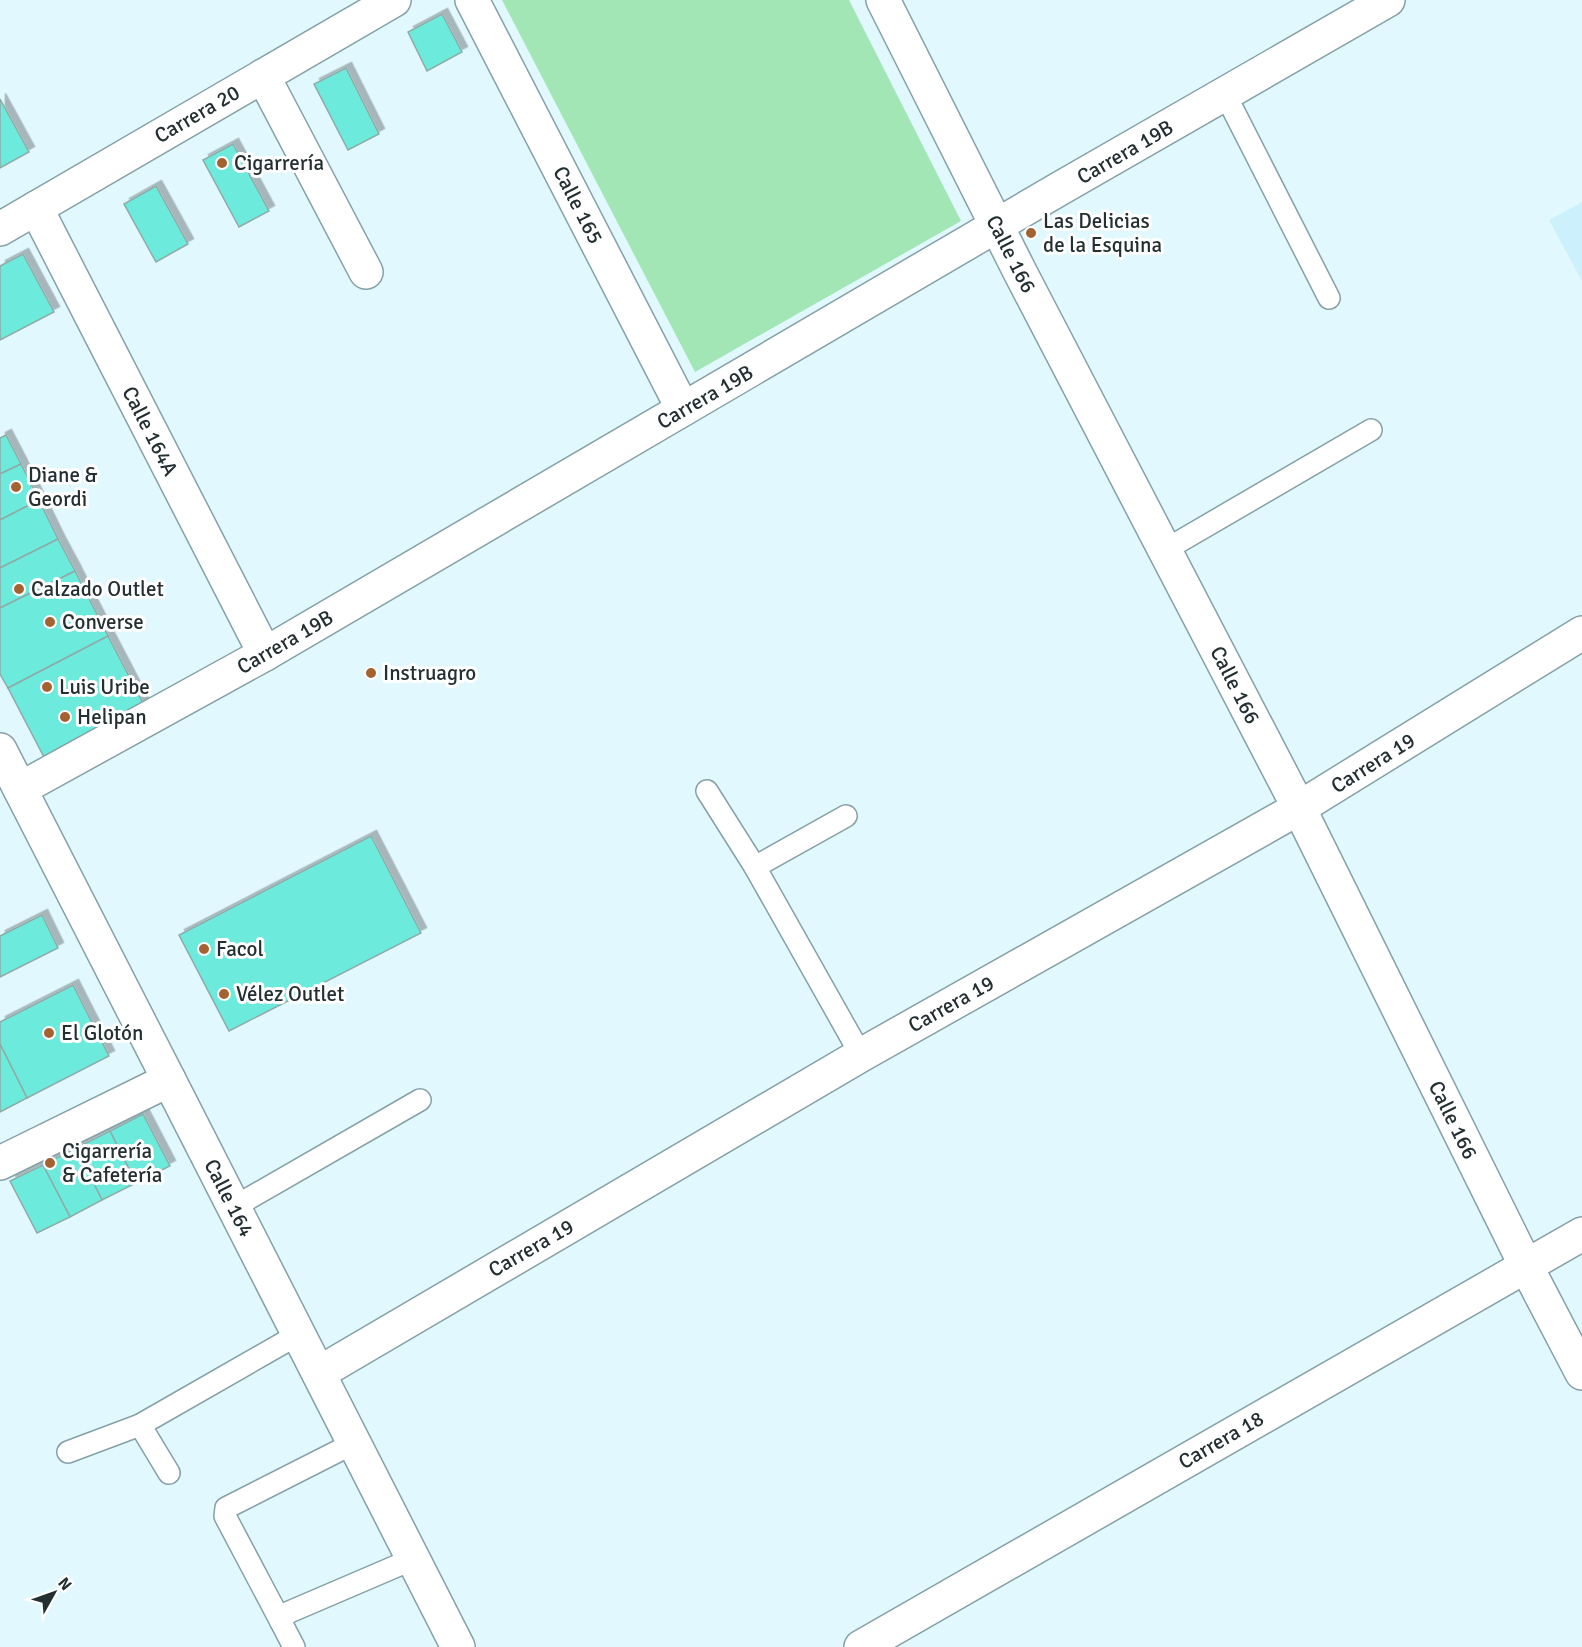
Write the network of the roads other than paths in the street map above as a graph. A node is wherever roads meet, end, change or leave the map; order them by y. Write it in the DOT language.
graph roads {
  1 [pos="394,0"];
  2 [pos="472,0"];
  3 [pos="884,0"];
  4 [pos="1388,0"];
  5 [pos="263,76"];
  6 [pos="1225,94"];
  7 [pos="36,208"];
  8 [pos="997,226"];
  9 [pos="0,229"];
  10 [pos="366,272"];
  11 [pos="1329,298"];
  12 [pos="683,410"];
  13 [pos="1371,430"];
  14 [pos="1165,550"];
  15 [pos="1582,633"];
  16 [pos="265,654"];
  17 [pos="0,750"];
  18 [pos="20,789"];
  19 [pos="707,791"];
  20 [pos="1299,808"];
  21 [pos="846,816"];
  22 [pos="755,867"];
  23 [pos="861,1055"];
  24 [pos="169,1080"];
  25 [pos="420,1100"];
  26 [pos="0,1163"];
  27 [pos="234,1207"];
  28 [pos="1582,1234"];
  29 [pos="1526,1266"];
  30 [pos="299,1334"];
  31 [pos="319,1373"];
  32 [pos="1582,1373"];
  33 [pos="140,1425"];
  34 [pos="354,1443"];
  35 [pos="68,1452"];
  36 [pos="169,1473"];
  37 [pos="413,1559"];
  38 [pos="281,1622"];
  39 [pos="294,1647"];
  40 [pos="458,1647"];
  41 [pos="861,1647"];
  1 -- 5 [label="street, Carrera 20"];
  2 -- 12 [label="street, Calle 165"];
  3 -- 8 [label="street, Calle 166"];
  4 -- 6 [label="street, Carrera 19B"];
  5 -- 7 [label="street, Carrera 20"];
  5 -- 10 [label="street"];
  6 -- 8 [label="street, Carrera 19B"];
  6 -- 11 [label="lane"];
  7 -- 9 [label="street, Carrera 20"];
  7 -- 16 [label="street, Calle 164A"];
  8 -- 12 [label="street, Carrera 19B"];
  8 -- 14 [label="street, Calle 166"];
  12 -- 16 [label="street, Carrera 19B"];
  13 -- 14 [label="lane"];
  14 -- 20 [label="street, Calle 166"];
  15 -- 20 [label="street, Carrera 19"];
  16 -- 18 [label="street, Carrera 19B"];
  17 -- 18 [label="street, Calle 164"];
  18 -- 24 [label="street, Calle 164"];
  19 -- 22 [label="lane"];
  20 -- 23 [label="street, Carrera 19"];
  20 -- 29 [label="street, Calle 166"];
  21 -- 22 [label="lane"];
  22 -- 23 [label="lane"];
  23 -- 31 [label="street, Carrera 19"];
  24 -- 26 [label="street"];
  24 -- 27 [label="street, Calle 164"];
  25 -- 27 [label="lane"];
  27 -- 30 [label="street, Calle 164"];
  28 -- 29 [label="street, Carrera 18"];
  29 -- 32 [label="street, Calle 166"];
  29 -- 41 [label="street, Carrera 18"];
  30 -- 31 [label="street, Calle 164"];
  30 -- 33 [label="lane"];
  31 -- 34 [label="street, Calle 164"];
  33 -- 35 [label="lane"];
  33 -- 36 [label="lane"];
  34 -- 37 [label="street, Calle 164"];
  34 -- 38 [label="lane"];
  37 -- 38 [label="lane"];
  37 -- 40 [label="street, Calle 164"];
  38 -- 39 [label="lane"];
}
